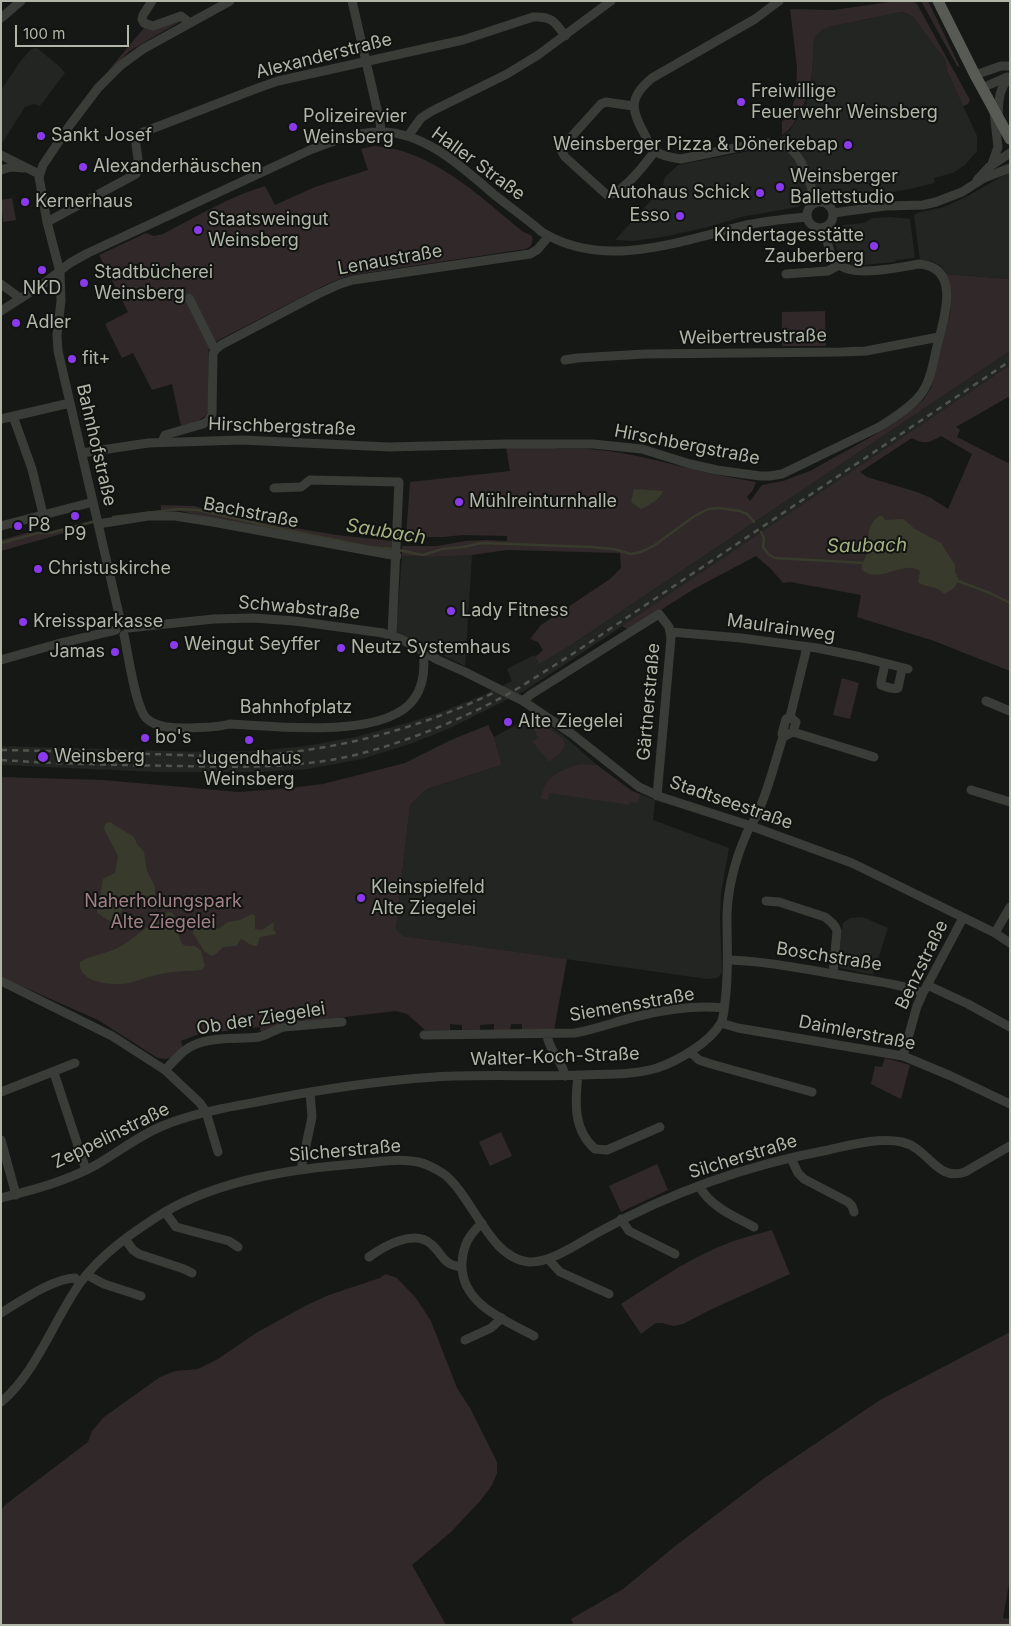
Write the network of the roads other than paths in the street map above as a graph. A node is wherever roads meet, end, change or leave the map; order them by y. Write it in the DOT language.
graph roads {
  1 [pos="22,1"];
  2 [pos="152,1"];
  3 [pos="230,1"];
  4 [pos="352,1"];
  5 [pos="611,1"];
  6 [pos="779,1"];
  7 [pos="938,1"];
  8 [pos="1,18"];
  9 [pos="190,23"];
  10 [pos="565,36"];
  11 [pos="367,62"];
  12 [pos="1010,66"];
  13 [pos="975,75"];
  14 [pos="1010,76"];
  15 [pos="982,88"];
  16 [pos="633,106"];
  17 [pos="996,113"];
  18 [pos="381,132"];
  19 [pos="408,136"];
  20 [pos="1010,139"];
  21 [pos="655,151"];
  22 [pos="1010,153"];
  23 [pos="1,155"];
  24 [pos="992,164"];
  25 [pos="1010,168"];
  26 [pos="28,169"];
  27 [pos="1,170"];
  28 [pos="39,174"];
  29 [pos="974,184"];
  30 [pos="816,202"];
  31 [pos="833,213"];
  32 [pos="807,217"];
  33 [pos="47,222"];
  34 [pos="824,228"];
  35 [pos="549,236"];
  36 [pos="839,265"];
  37 [pos="60,272"];
  38 [pos="786,274"];
  39 [pos="1,284"];
  40 [pos="20,298"];
  41 [pos="189,298"];
  42 [pos="1,311"];
  43 [pos="939,337"];
  44 [pos="215,350"];
  45 [pos="565,360"];
  46 [pos="70,403"];
  47 [pos="14,416"];
  48 [pos="1,419"];
  49 [pos="162,442"];
  50 [pos="82,453"];
  51 [pos="274,488"];
  52 [pos="93,502"];
  53 [pos="43,514"];
  54 [pos="98,524"];
  55 [pos="1,526"];
  56 [pos="397,552"];
  57 [pos="123,629"];
  58 [pos="671,632"];
  59 [pos="392,635"];
  60 [pos="807,647"];
  61 [pos="423,651"];
  62 [pos="1,660"];
  63 [pos="438,660"];
  64 [pos="885,664"];
  65 [pos="458,668"];
  66 [pos="424,674"];
  67 [pos="523,701"];
  68 [pos="986,702"];
  69 [pos="1010,711"];
  70 [pos="790,717"];
  71 [pos="146,718"];
  72 [pos="793,732"];
  73 [pos="783,736"];
  74 [pos="874,758"];
  75 [pos="971,790"];
  76 [pos="657,796"];
  77 [pos="1010,802"];
  78 [pos="751,826"];
  79 [pos="766,901"];
  80 [pos="1010,907"];
  81 [pos="963,918"];
  82 [pos="995,934"];
  83 [pos="1010,943"];
  84 [pos="728,960"];
  85 [pos="833,974"];
  86 [pos="1,981"];
  87 [pos="925,989"];
  88 [pos="724,1008"];
  89 [pos="342,1022"];
  90 [pos="720,1023"];
  91 [pos="1010,1027"];
  92 [pos="547,1034"];
  93 [pos="424,1035"];
  94 [pos="690,1052"];
  95 [pos="903,1056"];
  96 [pos="75,1063"];
  97 [pos="165,1070"];
  98 [pos="54,1072"];
  99 [pos="578,1075"];
  100 [pos="565,1076"];
  101 [pos="1,1092"];
  102 [pos="310,1092"];
  103 [pos="812,1092"];
  104 [pos="1010,1104"];
  105 [pos="206,1112"];
  106 [pos="660,1127"];
  107 [pos="1,1140"];
  108 [pos="1010,1146"];
  109 [pos="218,1152"];
  110 [pos="791,1158"];
  111 [pos="301,1169"];
  112 [pos="86,1170"];
  113 [pos="699,1186"];
  114 [pos="16,1195"];
  115 [pos="1,1198"];
  116 [pos="165,1212"];
  117 [pos="854,1212"];
  118 [pos="621,1219"];
  119 [pos="482,1223"];
  120 [pos="754,1227"];
  121 [pos="125,1239"];
  122 [pos="238,1246"];
  123 [pos="675,1254"];
  124 [pos="369,1257"];
  125 [pos="548,1259"];
  126 [pos="462,1266"];
  127 [pos="192,1273"];
  128 [pos="87,1275"];
  129 [pos="80,1283"];
  130 [pos="609,1294"];
  131 [pos="141,1296"];
  132 [pos="1,1314"];
  133 [pos="502,1318"];
  134 [pos="534,1336"];
  135 [pos="465,1340"];
  136 [pos="1,1402"];
  1 -- 8 [label="street"];
  2 -- 9 [label="street"];
  3 -- 9 [label="street"];
  4 -- 11 [label="street"];
  5 -- 10 [label="street"];
  6 -- 16 [label="street"];
  7 -- 13 [label="main road"];
  9 -- 28 [label="street"];
  10 -- 11 [label="street, Alexanderstraße"];
  10 -- 19 [label="street"];
  11 -- 18 [label="street"];
  11 -- 33 [label="street, Alexanderstraße"];
  12 -- 13 [label="street"];
  13 -- 15 [label="main road"];
  14 -- 15 [label="street"];
  14 -- 17 [label="street"];
  15 -- 17 [label="main road"];
  16 -- 21 [label="street"];
  16 -- 21 [label="street"];
  17 -- 20 [label="main road"];
  17 -- 24 [label="street"];
  18 -- 19 [label="street, Haller Straße"];
  18 -- 37 [label="street, Haller Straße"];
  19 -- 35 [label="street, Haller Straße"];
  21 -- 30 [label="street"];
  22 -- 24 [label="street"];
  23 -- 26 [label="street"];
  24 -- 29 [label="street"];
  25 -- 29 [label="street"];
  26 -- 27 [label="street"];
  26 -- 28 [label="street"];
  28 -- 33 [label="street, Bahnhofstraße"];
  29 -- 31 [label="street"];
  30 -- 31 [label="street"];
  30 -- 32 [label="street"];
  31 -- 34 [label="street"];
  32 -- 34 [label="street"];
  32 -- 35 [label="street, Haller Straße"];
  33 -- 37 [label="street, Bahnhofstraße"];
  34 -- 36 [label="street"];
  35 -- 44 [label="street, Lenaustraße"];
  36 -- 38 [label="street"];
  36 -- 43 [label="street, Hirschbergstraße"];
  37 -- 40 [label="street, Haller Straße"];
  37 -- 46 [label="street, Bahnhofstraße"];
  39 -- 40 [label="street"];
  40 -- 42 [label="street, Haller Straße"];
  41 -- 44 [label="street"];
  43 -- 45 [label="street, Weibertreustraße"];
  43 -- 49 [label="street, Hirschbergstraße"];
  44 -- 49 [label="street"];
  46 -- 47 [label="street"];
  46 -- 50 [label="street, Bahnhofstraße"];
  47 -- 48 [label="street"];
  47 -- 53 [label="street"];
  49 -- 50 [label="street, Hirschbergstraße"];
  50 -- 52 [label="street, Bahnhofstraße"];
  51 -- 56 [label="street"];
  52 -- 53 [label="street"];
  52 -- 54 [label="street, Bahnhofstraße"];
  53 -- 55 [label="street"];
  54 -- 56 [label="street, Bachstraße"];
  54 -- 57 [label="street, Bahnhofstraße"];
  56 -- 59 [label="street"];
  57 -- 59 [label="street, Schwabstraße"];
  57 -- 62 [label="street, Schwabstraße"];
  57 -- 71 [label="street, Bahnhofstraße"];
  58 -- 60 [label="street, Maulrainweg"];
  58 -- 67 [label="street, Gärtnerstraße"];
  58 -- 76 [label="street, Gärtnerstraße"];
  59 -- 61 [label="street, Schwabstraße"];
  60 -- 64 [label="street, Maulrainweg"];
  60 -- 70 [label="street, Walter-Koch-Straße"];
  61 -- 63 [label="street, Schwabstraße"];
  61 -- 66 [label="street, Bahnhofplatz"];
  63 -- 65 [label="street, Schwabstraße"];
  63 -- 66 [label="street, Bahnhofplatz"];
  64 -- 64 [label="street, Maulrainweg"];
  65 -- 67 [label="street, Stadtseestraße"];
  66 -- 71 [label="street, Bahnhofplatz"];
  67 -- 76 [label="street, Stadtseestraße"];
  68 -- 69 [label="street"];
  70 -- 72 [label="street"];
  70 -- 73 [label="street, Walter-Koch-Straße"];
  72 -- 73 [label="street"];
  72 -- 74 [label="street"];
  73 -- 78 [label="street, Walter-Koch-Straße"];
  75 -- 77 [label="street"];
  76 -- 78 [label="street, Stadtseestraße"];
  78 -- 81 [label="street, Stadtseestraße"];
  78 -- 84 [label="street, Walter-Koch-Straße"];
  79 -- 85 [label="street"];
  80 -- 82 [label="street"];
  81 -- 82 [label="street, Stadtseestraße"];
  81 -- 87 [label="street, Benzstraße"];
  82 -- 83 [label="street, Stadtseestraße"];
  84 -- 85 [label="street, Boschstraße"];
  84 -- 88 [label="street, Walter-Koch-Straße"];
  85 -- 87 [label="street, Boschstraße"];
  86 -- 97 [label="street"];
  87 -- 91 [label="street, Boschstraße"];
  87 -- 95 [label="street, Benzstraße"];
  88 -- 90 [label="street, Walter-Koch-Straße"];
  88 -- 92 [label="street, Siemensstraße"];
  89 -- 97 [label="street, Ob der Ziegelei"];
  90 -- 94 [label="street, Walter-Koch-Straße"];
  90 -- 95 [label="street, Daimlerstraße"];
  92 -- 93 [label="street, Siemensstraße"];
  92 -- 100 [label="street, Siemensstraße"];
  94 -- 99 [label="street, Walter-Koch-Straße"];
  94 -- 103 [label="street"];
  95 -- 104 [label="street, Daimlerstraße"];
  96 -- 98 [label="street"];
  97 -- 105 [label="street"];
  98 -- 101 [label="street"];
  98 -- 112 [label="street"];
  99 -- 100 [label="street, Walter-Koch-Straße"];
  99 -- 106 [label="street"];
  100 -- 102 [label="street, Walter-Koch-Straße"];
  102 -- 105 [label="street, Walter-Koch-Straße"];
  102 -- 111 [label="street"];
  105 -- 109 [label="street"];
  105 -- 112 [label="street, Zeppelinstraße"];
  107 -- 114 [label="street"];
  108 -- 110 [label="street, Silcherstraße"];
  110 -- 113 [label="street, Silcherstraße"];
  110 -- 117 [label="street"];
  111 -- 116 [label="street, Silcherstraße"];
  111 -- 119 [label="street, Silcherstraße"];
  112 -- 114 [label="street, Zeppelinstraße"];
  113 -- 118 [label="street, Silcherstraße"];
  113 -- 120 [label="street"];
  114 -- 115 [label="street, Zeppelinstraße"];
  116 -- 121 [label="street, Silcherstraße"];
  116 -- 122 [label="street"];
  118 -- 123 [label="street"];
  118 -- 125 [label="street, Silcherstraße"];
  119 -- 125 [label="street, Silcherstraße"];
  119 -- 126 [label="street"];
  121 -- 127 [label="street"];
  121 -- 128 [label="street, Silcherstraße"];
  124 -- 126 [label="street"];
  125 -- 130 [label="street"];
  126 -- 133 [label="street"];
  128 -- 129 [label="street, Silcherstraße"];
  128 -- 131 [label="street"];
  129 -- 132 [label="street"];
  129 -- 136 [label="street, Silcherstraße"];
  133 -- 134 [label="street"];
  133 -- 135 [label="street"];
}
